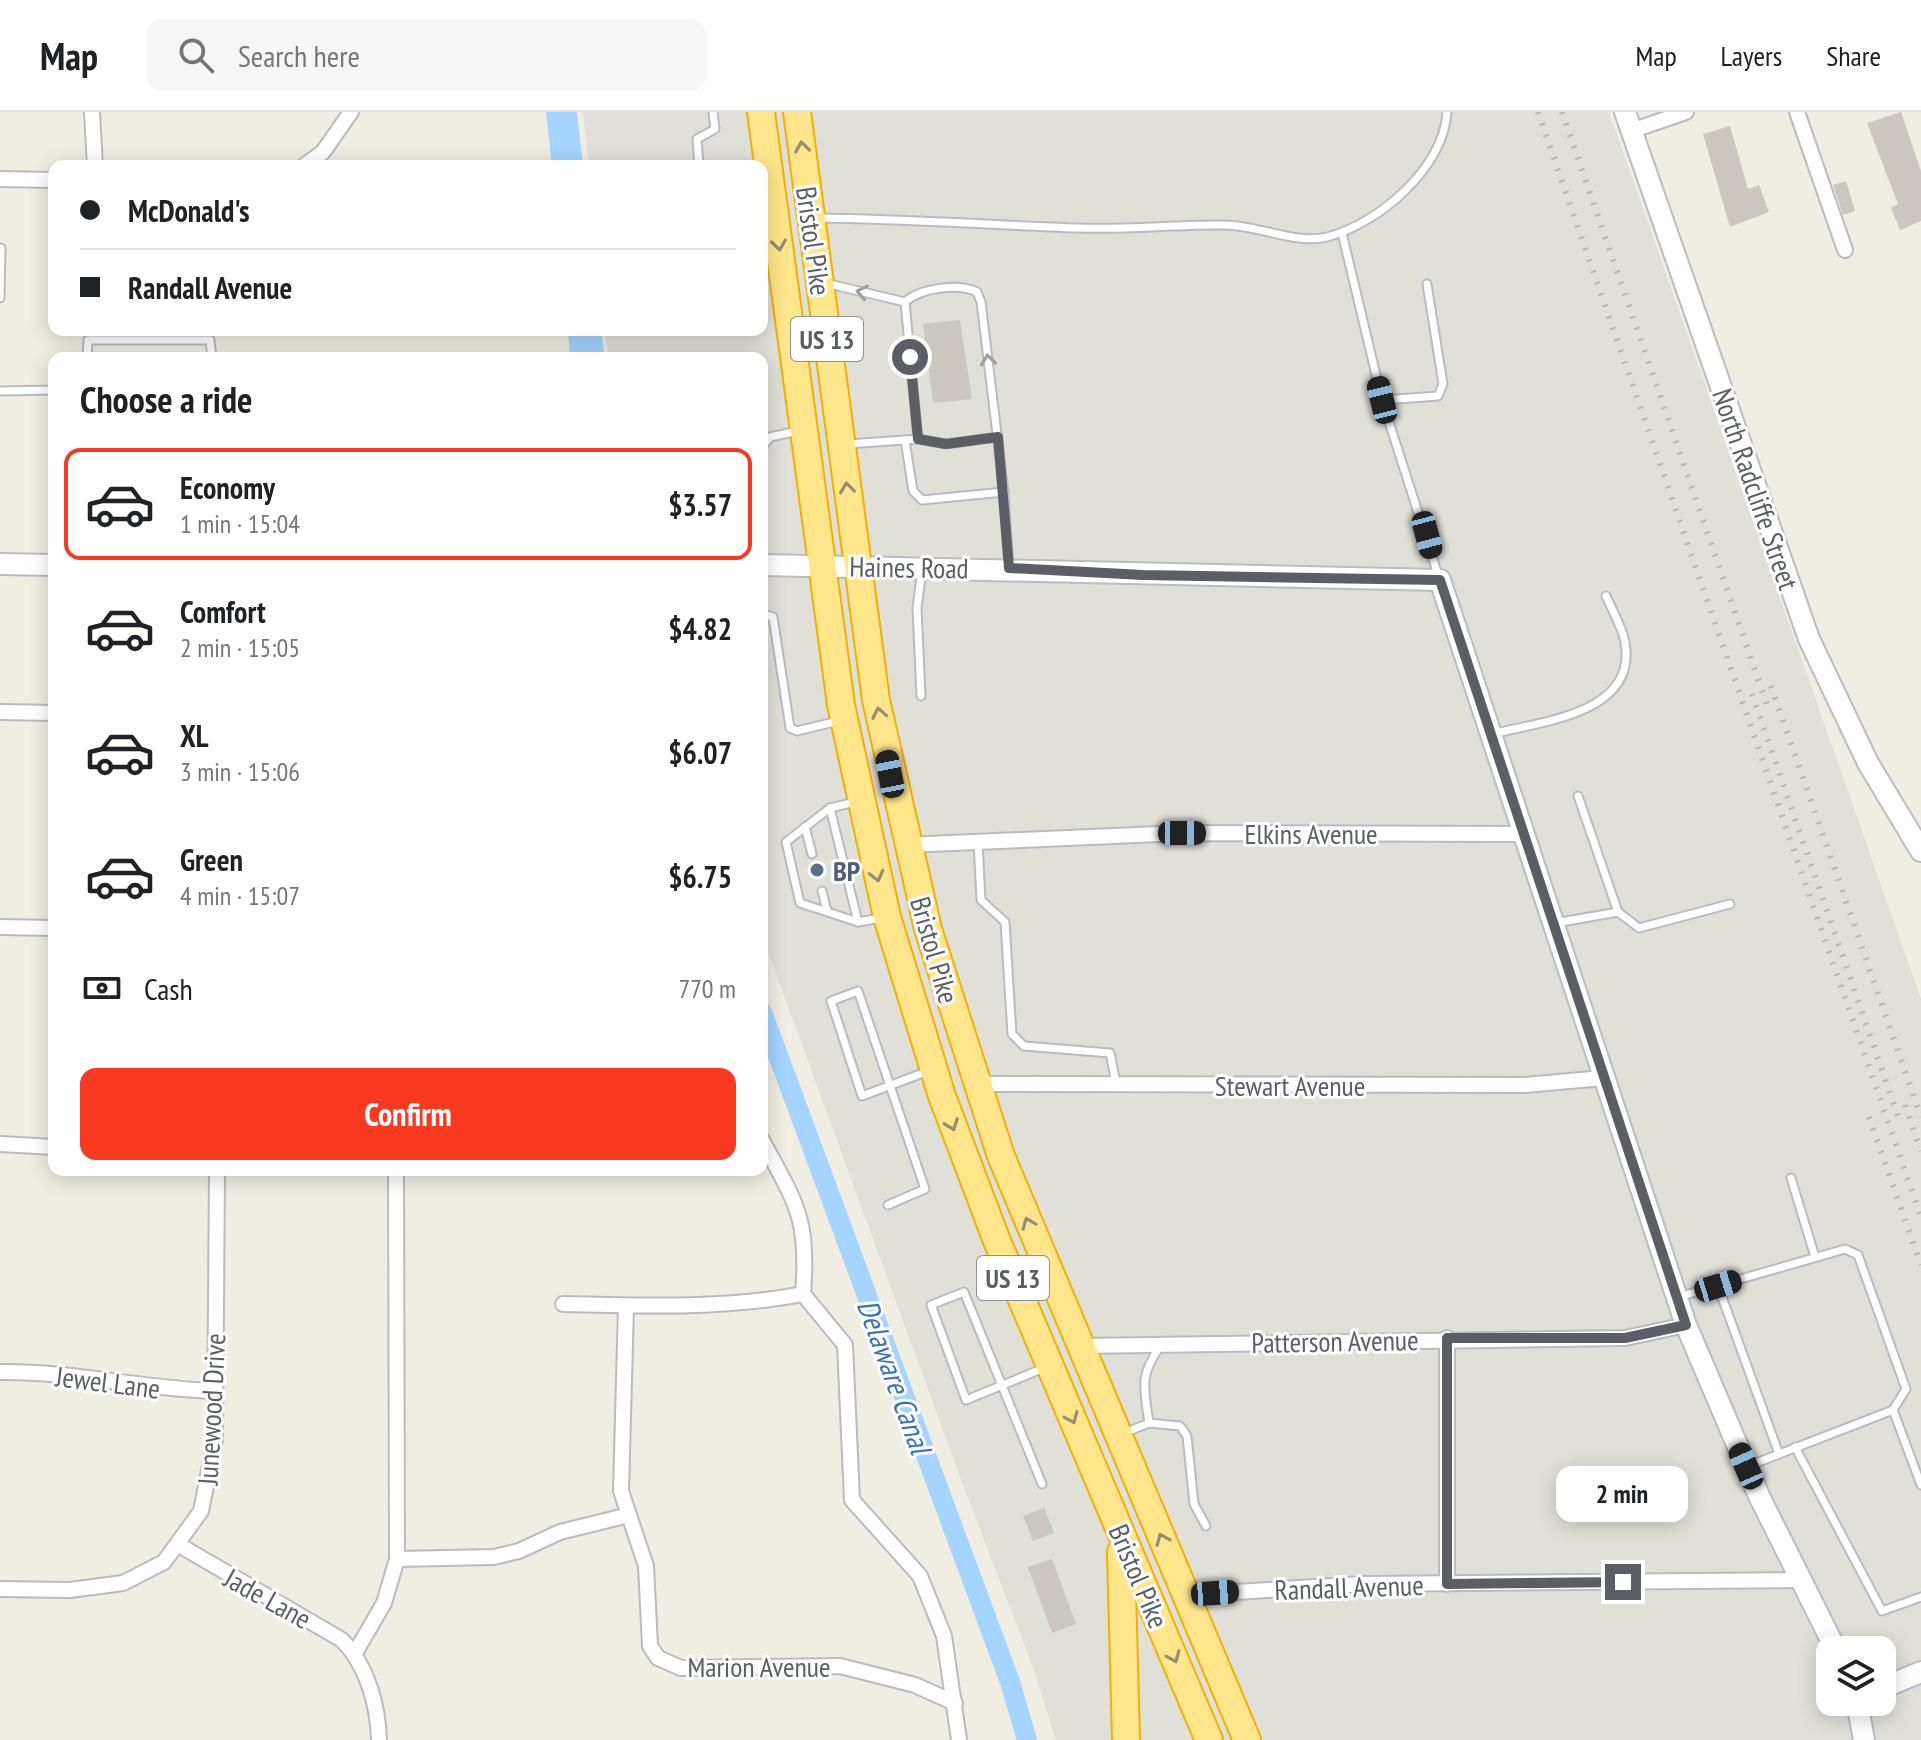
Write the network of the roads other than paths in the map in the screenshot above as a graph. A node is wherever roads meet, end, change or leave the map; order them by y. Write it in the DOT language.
graph roads {
  1 [pos="92,112"];
  2 [pos="351,112"];
  3 [pos="713,112"];
  4 [pos="761,112"];
  5 [pos="797,112"];
  6 [pos="1447,112"];
  7 [pos="1686,112"];
  8 [pos="1797,112"];
  9 [pos="1628,122"];
  10 [pos="95,160"];
  11 [pos="312,160"];
  12 [pos="699,160"];
  13 [pos="767,160"];
  14 [pos="768,164"];
  15 [pos="0,179"];
  16 [pos="48,180"];
  17 [pos="811,217"];
  18 [pos="1342,233"];
  19 [pos="1,248"];
  20 [pos="1845,250"];
  21 [pos="820,282"];
  22 [pos="1427,284"];
  23 [pos="0,298"];
  24 [pos="905,302"];
  25 [pos="87,352"];
  26 [pos="211,352"];
  27 [pos="48,390"];
  28 [pos="0,391"];
  29 [pos="1382,400"];
  30 [pos="804,430"];
  31 [pos="998,437"];
  32 [pos="918,439"];
  33 [pos="768,440"];
  34 [pos="905,440"];
  35 [pos="841,444"];
  36 [pos="1004,492"];
  37 [pos="0,564"];
  38 [pos="48,565"];
  39 [pos="768,565"];
  40 [pos="822,565"];
  41 [pos="857,566"];
  42 [pos="922,567"];
  43 [pos="1009,568"];
  44 [pos="1440,580"];
  45 [pos="1606,596"];
  46 [pos="768,616"];
  47 [pos="921,696"];
  48 [pos="0,712"];
  49 [pos="48,713"];
  50 [pos="844,720"];
  51 [pos="1490,734"];
  52 [pos="1578,796"];
  53 [pos="860,800"];
  54 [pos="830,808"];
  55 [pos="805,827"];
  56 [pos="1524,834"];
  57 [pos="978,841"];
  58 [pos="906,845"];
  59 [pos="1921,851"];
  60 [pos="812,854"];
  61 [pos="822,891"];
  62 [pos="1730,904"];
  63 [pos="827,911"];
  64 [pos="1618,912"];
  65 [pos="887,917"];
  66 [pos="858,922"];
  67 [pos="1553,924"];
  68 [pos="0,927"];
  69 [pos="48,928"];
  70 [pos="933,1070"];
  71 [pos="1603,1078"];
  72 [pos="975,1084"];
  73 [pos="1116,1084"];
  74 [pos="889,1086"];
  75 [pos="0,1144"];
  76 [pos="48,1147"];
  77 [pos="768,1152"];
  78 [pos="217,1176"];
  79 [pos="396,1176"];
  80 [pos="1791,1178"];
  81 [pos="888,1205"];
  82 [pos="1815,1257"];
  83 [pos="1718,1286"];
  84 [pos="803,1294"];
  85 [pos="1676,1298"];
  86 [pos="563,1304"];
  87 [pos="626,1306"];
  88 [pos="1686,1325"];
  89 [pos="1447,1338"];
  90 [pos="1161,1344"];
  91 [pos="1080,1346"];
  92 [pos="1050,1366"];
  93 [pos="0,1372"];
  94 [pos="1001,1387"];
  95 [pos="215,1391"];
  96 [pos="1893,1410"];
  97 [pos="1149,1423"];
  98 [pos="1118,1435"];
  99 [pos="1795,1447"];
  100 [pos="1779,1454"];
  101 [pos="1746,1466"];
  102 [pos="1042,1484"];
  103 [pos="1921,1485"];
  104 [pos="629,1515"];
  105 [pos="1206,1526"];
  106 [pos="1119,1528"];
  107 [pos="179,1545"];
  108 [pos="397,1559"];
  109 [pos="1800,1580"];
  110 [pos="1447,1584"];
  111 [pos="0,1589"];
  112 [pos="1186,1595"];
  113 [pos="1921,1597"];
  114 [pos="1829,1636"];
  115 [pos="355,1653"];
  116 [pos="1921,1672"];
  117 [pos="1896,1682"];
  118 [pos="955,1703"];
  119 [pos="1860,1716"];
  120 [pos="379,1740"];
  121 [pos="959,1740"];
  122 [pos="1126,1740"];
  123 [pos="1209,1740"];
  124 [pos="1247,1740"];
  125 [pos="1864,1740"];
  1 -- 10 [label="street"];
  2 -- 11 [label="street"];
  3 -- 12 [label="lane"];
  4 -- 13 [label="highway, Bristol Pike / US 13, one-way"];
  17 -- 5 [label="highway, Bristol Pike / US 13, one-way"];
  6 -- 18 [label="lane"];
  7 -- 9 [label="street"];
  8 -- 20 [label="street"];
  9 -- 59 [label="street, North Radcliffe Street"];
  14 -- 30 [label="highway, Bristol Pike / US 13, one-way"];
  15 -- 16 [label="street"];
  17 -- 18 [label="lane"];
  17 -- 21 [label="highway, Bristol Pike / US 13"];
  18 -- 29 [label="lane"];
  19 -- 23 [label="lane"];
  24 -- 21 [label="lane, one-way"];
  21 -- 35 [label="highway, Bristol Pike / US 13"];
  22 -- 29 [label="lane"];
  31 -- 24 [label="lane, one-way"];
  24 -- 32 [label="lane"];
  25 -- 26 [label="lane"];
  27 -- 28 [label="lane"];
  29 -- 44 [label="lane"];
  30 -- 33 [label="lane"];
  30 -- 40 [label="highway, Bristol Pike / US 13"];
  31 -- 32 [label="lane"];
  31 -- 36 [label="lane"];
  32 -- 34 [label="lane"];
  34 -- 35 [label="lane"];
  34 -- 36 [label="lane"];
  41 -- 35 [label="highway, Bristol Pike / US 13, one-way"];
  36 -- 43 [label="lane"];
  37 -- 38 [label="street"];
  39 -- 40 [label="street, Haines Road"];
  40 -- 41 [label="street, Haines Road"];
  40 -- 50 [label="highway, Bristol Pike / US 13"];
  41 -- 42 [label="street, Haines Road"];
  58 -- 41 [label="highway, Bristol Pike / US 13, one-way"];
  42 -- 43 [label="street, Haines Road"];
  42 -- 47 [label="lane"];
  43 -- 44 [label="street, Haines Road"];
  44 -- 51 [label="street"];
  45 -- 51 [label="lane"];
  46 -- 50 [label="lane"];
  48 -- 49 [label="street"];
  50 -- 53 [label="highway, Bristol Pike / US 13"];
  51 -- 56 [label="street"];
  52 -- 64 [label="lane"];
  53 -- 54 [label="lane"];
  53 -- 65 [label="highway, Bristol Pike / US 13, one-way"];
  54 -- 55 [label="lane"];
  54 -- 66 [label="lane"];
  55 -- 60 [label="lane"];
  55 -- 63 [label="lane"];
  56 -- 57 [label="street, Elkins Avenue"];
  56 -- 67 [label="street"];
  57 -- 58 [label="street, Elkins Avenue"];
  57 -- 73 [label="lane"];
  58 -- 72 [label="highway, Bristol Pike / US 13"];
  61 -- 63 [label="lane"];
  62 -- 64 [label="lane"];
  63 -- 66 [label="lane"];
  64 -- 67 [label="lane"];
  65 -- 66 [label="lane"];
  65 -- 70 [label="highway, Bristol Pike / US 13"];
  67 -- 71 [label="street"];
  68 -- 69 [label="street"];
  70 -- 74 [label="lane"];
  70 -- 92 [label="highway, Bristol Pike / US 13, one-way"];
  71 -- 73 [label="street, Stewart Avenue"];
  71 -- 85 [label="street"];
  72 -- 73 [label="street, Stewart Avenue"];
  91 -- 72 [label="highway, Bristol Pike / US 13, one-way"];
  74 -- 74 [label="lane"];
  74 -- 81 [label="lane"];
  75 -- 76 [label="street"];
  77 -- 84 [label="street"];
  78 -- 95 [label="street, Junewood Drive"];
  79 -- 108 [label="street"];
  80 -- 82 [label="lane"];
  82 -- 83 [label="lane"];
  82 -- 96 [label="lane"];
  83 -- 85 [label="lane"];
  83 -- 100 [label="lane"];
  84 -- 87 [label="street"];
  84 -- 118 [label="street"];
  85 -- 88 [label="street"];
  86 -- 87 [label="street"];
  87 -- 104 [label="street, Marion Avenue"];
  88 -- 89 [label="street, Patterson Avenue"];
  88 -- 101 [label="street"];
  89 -- 90 [label="street, Patterson Avenue"];
  89 -- 110 [label="street"];
  90 -- 91 [label="street, Patterson Avenue"];
  90 -- 97 [label="lane"];
  91 -- 98 [label="highway, Bristol Pike / US 13"];
  92 -- 94 [label="lane"];
  92 -- 106 [label="highway, Bristol Pike / US 13, one-way"];
  93 -- 95 [label="street, Jewel Lane"];
  94 -- 94 [label="lane"];
  94 -- 102 [label="lane"];
  95 -- 107 [label="street, Junewood Drive"];
  96 -- 99 [label="lane"];
  96 -- 103 [label="lane"];
  97 -- 98 [label="lane"];
  97 -- 105 [label="lane"];
  112 -- 98 [label="highway, Bristol Pike / US 13, one-way"];
  99 -- 100 [label="lane"];
  99 -- 113 [label="lane"];
  100 -- 101 [label="lane"];
  101 -- 109 [label="street"];
  104 -- 108 [label="street"];
  104 -- 118 [label="street, Marion Avenue"];
  106 -- 122 [label="highway"];
  106 -- 123 [label="highway, Bristol Pike / US 13, one-way"];
  107 -- 111 [label="street, Junewood Drive"];
  107 -- 115 [label="street, Jade Lane"];
  108 -- 115 [label="street"];
  109 -- 110 [label="street, Randall Avenue"];
  109 -- 114 [label="street"];
  110 -- 112 [label="street, Randall Avenue"];
  112 -- 124 [label="highway, Bristol Pike / US 13"];
  115 -- 120 [label="street"];
  116 -- 117 [label="street"];
  118 -- 121 [label="street"];
  119 -- 125 [label="street"];
}
